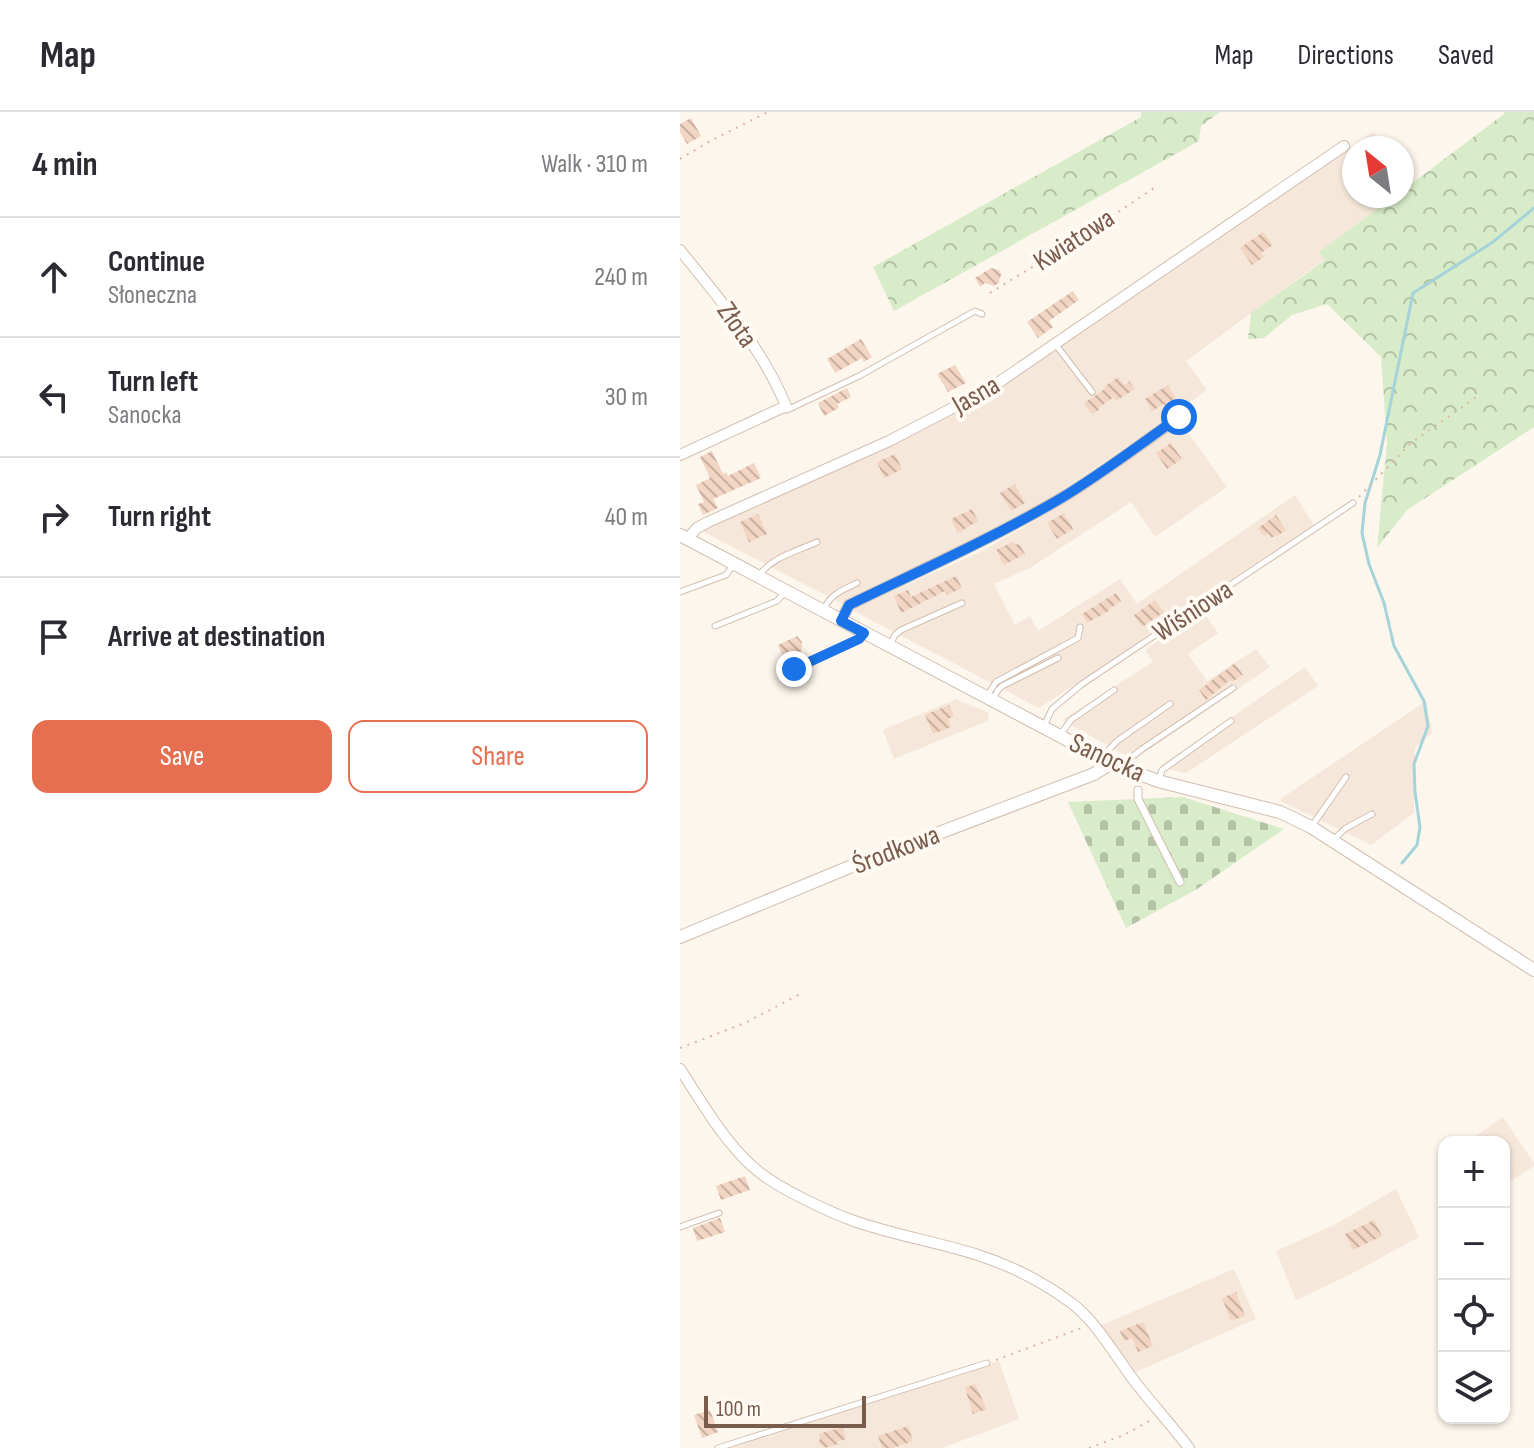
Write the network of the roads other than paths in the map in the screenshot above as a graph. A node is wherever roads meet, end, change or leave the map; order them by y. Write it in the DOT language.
graph roads {
  1 [pos="1342,147"];
  2 [pos="680,250"];
  3 [pos="982,314"];
  4 [pos="1056,344"];
  5 [pos="1092,392"];
  6 [pos="786,406"];
  7 [pos="1179,417"];
  8 [pos="680,455"];
  9 [pos="1353,503"];
  10 [pos="684,537"];
  11 [pos="817,542"];
  12 [pos="734,564"];
  13 [pos="758,577"];
  14 [pos="857,583"];
  15 [pos="786,591"];
  16 [pos="680,592"];
  17 [pos="962,603"];
  18 [pos="823,611"];
  19 [pos="841,621"];
  20 [pos="715,626"];
  21 [pos="1080,627"];
  22 [pos="864,633"];
  23 [pos="889,646"];
  24 [pos="1058,658"];
  25 [pos="794,669"];
  26 [pos="1233,688"];
  27 [pos="1114,690"];
  28 [pos="990,699"];
  29 [pos="1170,704"];
  30 [pos="1231,721"];
  31 [pos="1044,727"];
  32 [pos="1060,736"];
  33 [pos="1106,760"];
  34 [pos="1125,769"];
  35 [pos="1346,777"];
  36 [pos="1158,781"];
  37 [pos="1138,790"];
  38 [pos="1372,814"];
  39 [pos="1311,827"];
  40 [pos="1334,840"];
  41 [pos="1180,882"];
  42 [pos="680,937"];
  43 [pos="1534,970"];
  44 [pos="680,1069"];
  45 [pos="719,1213"];
  46 [pos="680,1227"];
  47 [pos="987,1363"];
  48 [pos="718,1448"];
  49 [pos="1189,1448"];
  1 -- 4 [label="street, Jasna"];
  2 -- 6 [label="street, Złota"];
  3 -- 6 [label="lane"];
  4 -- 5 [label="lane"];
  4 -- 10 [label="street, Jasna"];
  6 -- 8 [label="street"];
  7 -- 19 [label="street"];
  9 -- 31 [label="lane, Wiśniowa"];
  10 -- 12 [label="street, Sanocka"];
  11 -- 13 [label="lane"];
  12 -- 13 [label="street, Sanocka"];
  12 -- 16 [label="lane"];
  13 -- 15 [label="street, Sanocka"];
  14 -- 18 [label="lane"];
  15 -- 18 [label="street, Sanocka"];
  15 -- 20 [label="lane"];
  17 -- 23 [label="lane"];
  18 -- 19 [label="street, Sanocka"];
  19 -- 22 [label="street, Sanocka"];
  21 -- 28 [label="lane"];
  22 -- 23 [label="street, Sanocka"];
  22 -- 25 [label="lane"];
  23 -- 28 [label="street, Sanocka"];
  24 -- 28 [label="lane"];
  26 -- 34 [label="lane"];
  27 -- 32 [label="lane"];
  28 -- 31 [label="street, Sanocka"];
  29 -- 33 [label="lane"];
  30 -- 36 [label="lane"];
  31 -- 32 [label="street, Sanocka"];
  32 -- 33 [label="street, Sanocka"];
  33 -- 34 [label="street, Sanocka"];
  33 -- 42 [label="street, Środkowa"];
  34 -- 36 [label="street, Sanocka"];
  35 -- 39 [label="lane"];
  36 -- 39 [label="street, Sanocka"];
  37 -- 41 [label="street"];
  38 -- 40 [label="lane"];
  39 -- 40 [label="street, Sanocka"];
  40 -- 43 [label="street, Sanocka"];
  44 -- 49 [label="street"];
  45 -- 46 [label="lane"];
  47 -- 48 [label="lane"];
}
